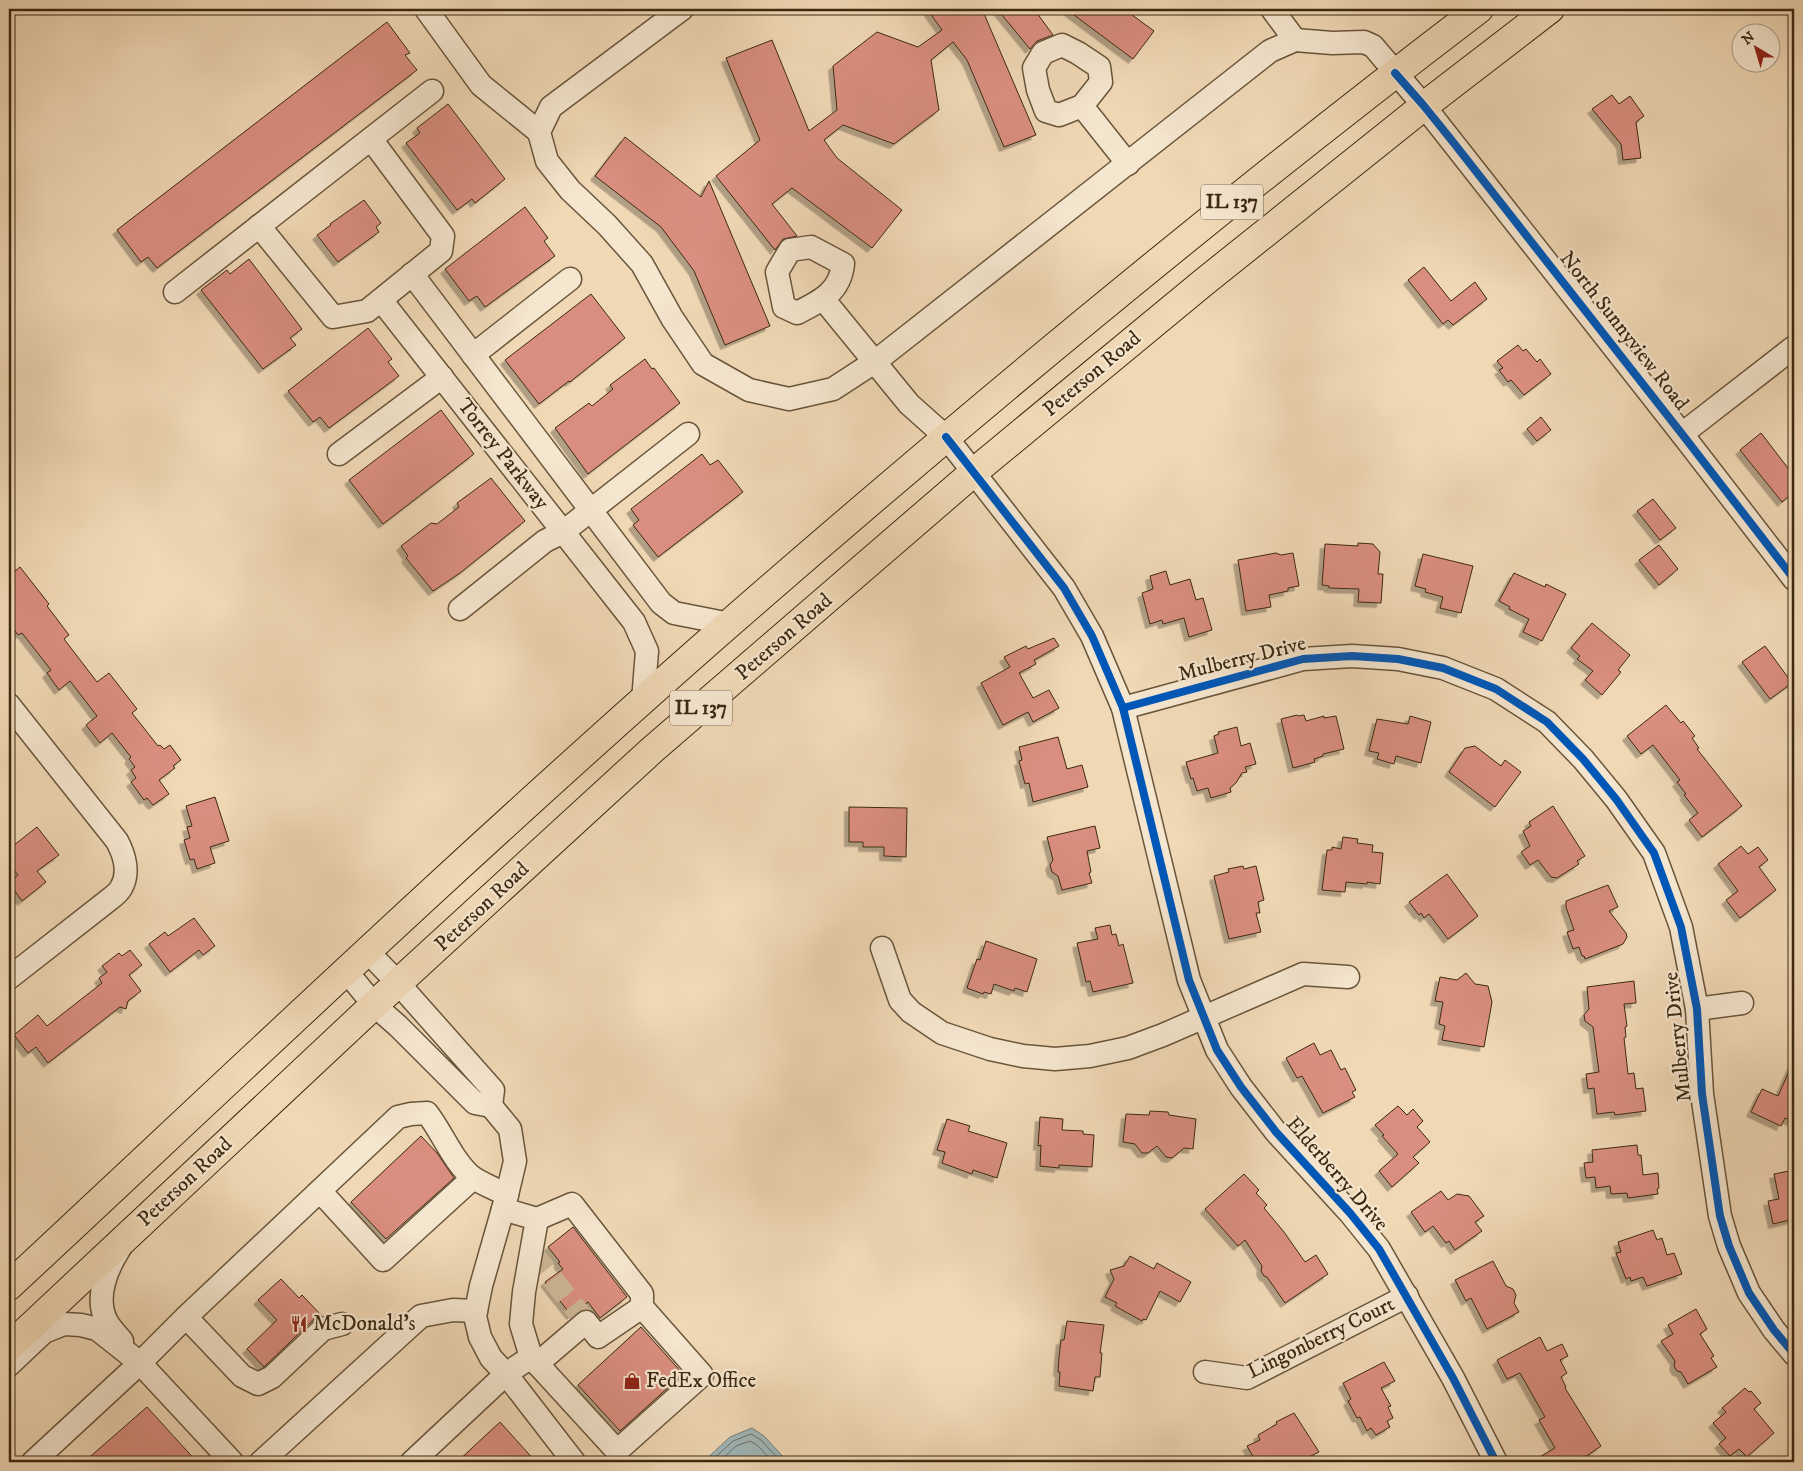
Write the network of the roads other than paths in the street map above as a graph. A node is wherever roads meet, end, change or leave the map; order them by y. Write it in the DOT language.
graph roads {
  1 [pos="426,9"];
  2 [pos="682,9"];
  3 [pos="1272,9"];
  4 [pos="1478,9"];
  5 [pos="1550,9"];
  6 [pos="1295,40"];
  7 [pos="1395,73"];
  8 [pos="432,91"];
  9 [pos="1082,106"];
  10 [pos="1424,106"];
  11 [pos="539,132"];
  12 [pos="371,139"];
  13 [pos="1128,164"];
  14 [pos="259,226"];
  15 [pos="412,274"];
  16 [pos="570,279"];
  17 [pos="175,292"];
  18 [pos="381,300"];
  19 [pos="824,300"];
  20 [pos="1794,347"];
  21 [pos="473,354"];
  22 [pos="876,361"];
  23 [pos="442,377"];
  24 [pos="688,434"];
  25 [pos="1682,434"];
  26 [pos="946,437"];
  27 [pos="339,454"];
  28 [pos="974,472"];
  29 [pos="590,509"];
  30 [pos="563,532"];
  31 [pos="1794,579"];
  32 [pos="460,609"];
  33 [pos="730,624"];
  34 [pos="643,701"];
  35 [pos="9,705"];
  36 [pos="1124,708"];
  37 [pos="882,948"];
  38 [pos="368,952"];
  39 [pos="347,972"];
  40 [pos="1348,977"];
  41 [pos="9,978"];
  42 [pos="398,983"];
  43 [pos="1742,1003"];
  44 [pos="374,1005"];
  45 [pos="1697,1009"];
  46 [pos="1204,1017"];
  47 [pos="491,1106"];
  48 [pos="473,1178"];
  49 [pos="320,1191"];
  50 [pos="505,1202"];
  51 [pos="537,1219"];
  52 [pos="127,1237"];
  53 [pos="9,1286"];
  54 [pos="1407,1296"];
  55 [pos="642,1306"];
  56 [pos="476,1311"];
  57 [pos="186,1317"];
  58 [pos="342,1324"];
  59 [pos="9,1347"];
  60 [pos="1794,1354"];
  61 [pos="534,1361"];
  62 [pos="140,1363"];
  63 [pos="9,1365"];
  64 [pos="1205,1372"];
  65 [pos="506,1374"];
  66 [pos="33,1462"];
  67 [pos="232,1462"];
  68 [pos="261,1462"];
  69 [pos="412,1462"];
  70 [pos="574,1462"];
  71 [pos="1496,1462"];
  1 -- 11 [label="street"];
  2 -- 11 [label="street"];
  3 -- 6 [label="street"];
  4 -- 7 [label="main road, Peterson Road / IL 137"];
  5 -- 10 [label="main road, Peterson Road / IL 137"];
  6 -- 7 [label="street, North Sunnyview Road"];
  6 -- 13 [label="street"];
  7 -- 10 [label="street, North Sunnyview Road"];
  7 -- 26 [label="main road, Peterson Road / IL 137"];
  8 -- 12 [label="street"];
  9 -- 13 [label="street"];
  10 -- 25 [label="street, North Sunnyview Road"];
  10 -- 28 [label="main road, Peterson Road / IL 137"];
  11 -- 22 [label="street"];
  12 -- 14 [label="street"];
  12 -- 15 [label="street"];
  13 -- 22 [label="street"];
  14 -- 17 [label="street"];
  14 -- 18 [label="street"];
  15 -- 18 [label="street"];
  15 -- 21 [label="street, Torrey Parkway"];
  16 -- 21 [label="street"];
  18 -- 23 [label="street, Torrey Parkway"];
  19 -- 22 [label="street"];
  20 -- 25 [label="street"];
  21 -- 29 [label="street, Torrey Parkway"];
  22 -- 26 [label="street"];
  23 -- 27 [label="street, Torrey Parkway"];
  23 -- 30 [label="street, Torrey Parkway"];
  24 -- 29 [label="street, Torrey Parkway"];
  25 -- 31 [label="street, North Sunnyview Road"];
  26 -- 28 [label="street"];
  26 -- 33 [label="main road, Peterson Road / IL 137"];
  28 -- 36 [label="street"];
  28 -- 42 [label="main road, Peterson Road / IL 137"];
  29 -- 30 [label="street, Torrey Parkway"];
  29 -- 33 [label="street, Torrey Parkway"];
  30 -- 32 [label="street"];
  30 -- 34 [label="street, Torrey Parkway"];
  33 -- 34 [label="main road, Peterson Road / IL 137"];
  34 -- 38 [label="main road, Peterson Road / IL 137"];
  35 -- 41 [label="street"];
  36 -- 45 [label="street, Mulberry Drive"];
  36 -- 46 [label="street"];
  37 -- 46 [label="street"];
  38 -- 39 [label="main road, Peterson Road / IL 137"];
  38 -- 42 [label="street"];
  39 -- 44 [label="street"];
  39 -- 53 [label="main road, Peterson Road / IL 137"];
  40 -- 46 [label="street"];
  42 -- 44 [label="main road, Peterson Road / IL 137"];
  42 -- 47 [label="street"];
  43 -- 45 [label="street"];
  44 -- 47 [label="street"];
  44 -- 52 [label="main road, Peterson Road / IL 137"];
  45 -- 60 [label="street, Mulberry Drive"];
  46 -- 54 [label="street, Elderberry Drive"];
  47 -- 50 [label="street"];
  48 -- 49 [label="street"];
  48 -- 49 [label="street"];
  48 -- 50 [label="street"];
  49 -- 57 [label="street"];
  50 -- 51 [label="street"];
  50 -- 56 [label="street"];
  51 -- 55 [label="street"];
  51 -- 61 [label="street"];
  52 -- 59 [label="main road, Peterson Road / IL 137"];
  52 -- 62 [label="street"];
  54 -- 64 [label="street, Lingonberry Court"];
  54 -- 71 [label="street, Elderberry Drive"];
  55 -- 61 [label="street"];
  55 -- 61 [label="street"];
  56 -- 65 [label="street"];
  56 -- 68 [label="street"];
  57 -- 58 [label="street"];
  57 -- 62 [label="street"];
  61 -- 65 [label="street"];
  62 -- 63 [label="street"];
  62 -- 66 [label="street"];
  62 -- 67 [label="street"];
  65 -- 69 [label="street"];
  65 -- 70 [label="street"];
}
